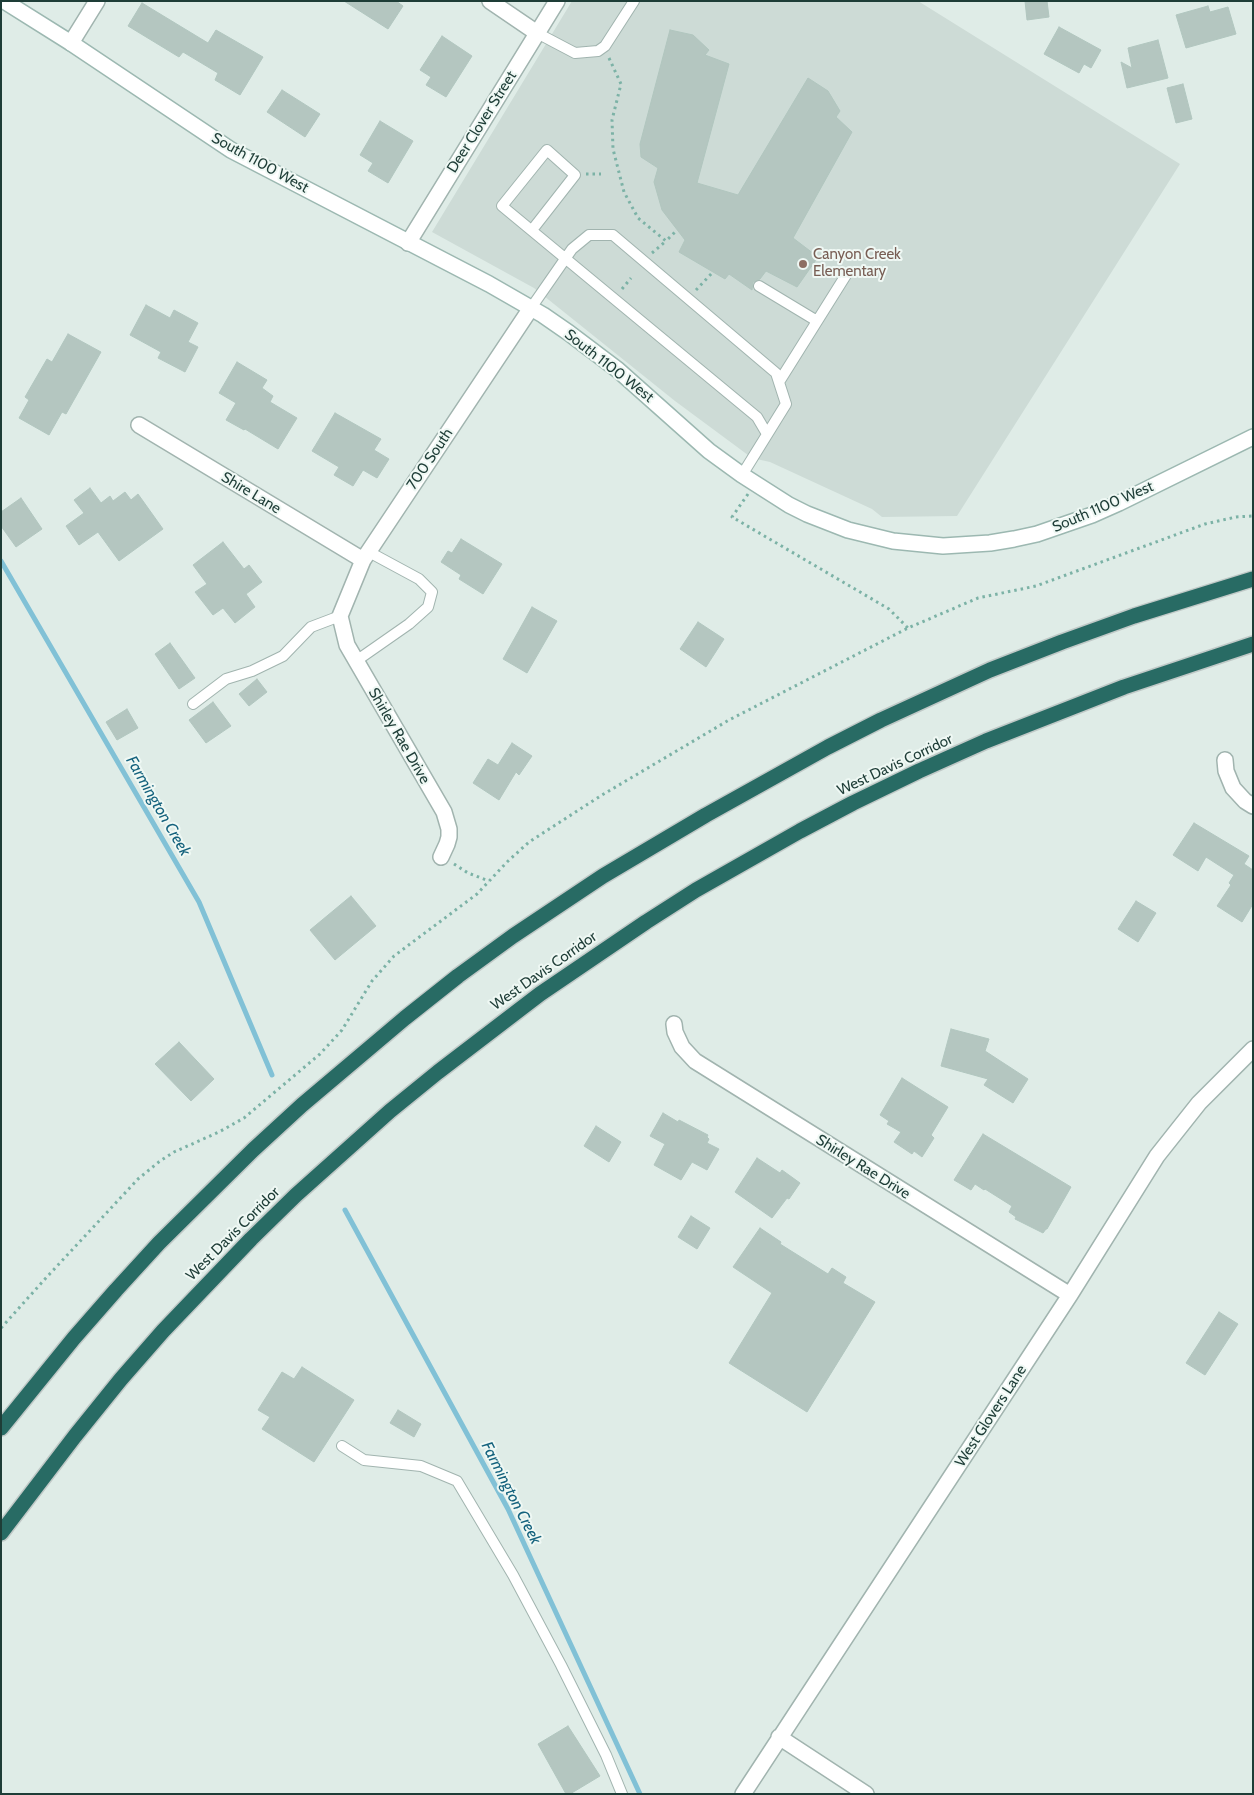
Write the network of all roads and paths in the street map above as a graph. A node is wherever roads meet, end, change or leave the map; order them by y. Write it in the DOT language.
graph roads {
  1 [pos="4,1"];
  2 [pos="97,1"];
  3 [pos="490,1"];
  4 [pos="557,1"];
  5 [pos="634,1"];
  6 [pos="537,33"];
  7 [pos="71,43"];
  8 [pos="609,58"];
  9 [pos="532,230"];
  10 [pos="677,230"];
  11 [pos="666,241"];
  12 [pos="408,243"];
  13 [pos="652,253"];
  14 [pos="566,258"];
  15 [pos="713,272"];
  16 [pos="846,275"];
  17 [pos="759,286"];
  18 [pos="696,290"];
  19 [pos="531,308"];
  20 [pos="817,320"];
  21 [pos="779,382"];
  22 [pos="139,425"];
  23 [pos="767,434"];
  24 [pos="1249,437"];
  25 [pos="742,475"];
  26 [pos="755,484"];
  27 [pos="1253,516"];
  28 [pos="366,556"];
  29 [pos="1253,579"];
  30 [pos="340,616"];
  31 [pos="908,628"];
  32 [pos="1253,644"];
  33 [pos="356,661"];
  34 [pos="193,704"];
  35 [pos="1225,760"];
  36 [pos="1253,806"];
  37 [pos="441,857"];
  38 [pos="489,881"];
  39 [pos="674,1024"];
  40 [pos="1253,1049"];
  41 [pos="1070,1295"];
  42 [pos="1,1328"];
  43 [pos="1,1428"];
  44 [pos="342,1446"];
  45 [pos="1,1533"];
  46 [pos="779,1737"];
  47 [pos="622,1794"];
  48 [pos="743,1794"];
  49 [pos="866,1794"];
  1 -- 7 [label="street, South 1100 West"];
  2 -- 7 [label="street"];
  3 -- 6 [label="street"];
  4 -- 6 [label="street, Deer Clover Street"];
  5 -- 6 [label="lane"];
  6 -- 12 [label="street, Deer Clover Street"];
  7 -- 12 [label="street, South 1100 West"];
  8 -- 11 [label="path"];
  9 -- 9 [label="lane"];
  9 -- 14 [label="lane"];
  10 -- 11 [label="path"];
  11 -- 13 [label="path"];
  12 -- 19 [label="street, South 1100 West"];
  14 -- 19 [label="lane"];
  14 -- 21 [label="lane"];
  14 -- 23 [label="lane"];
  15 -- 18 [label="path"];
  16 -- 20 [label="lane"];
  17 -- 20 [label="lane"];
  19 -- 25 [label="street, South 1100 West"];
  19 -- 28 [label="street, 700 South"];
  20 -- 21 [label="lane"];
  21 -- 23 [label="lane"];
  22 -- 28 [label="street, Shire Lane"];
  23 -- 25 [label="lane"];
  24 -- 26 [label="street, South 1100 West"];
  25 -- 26 [label="street, South 1100 West"];
  26 -- 31 [label="path"];
  27 -- 31 [label="path"];
  28 -- 30 [label="street, 700 South"];
  28 -- 33 [label="lane"];
  29 -- 43 [label="highway"];
  30 -- 33 [label="street, Shirley Rae Drive"];
  30 -- 34 [label="lane"];
  31 -- 38 [label="path"];
  32 -- 45 [label="highway, West Davis Corridor"];
  33 -- 37 [label="street, Shirley Rae Drive"];
  35 -- 36 [label="street"];
  37 -- 38 [label="path"];
  38 -- 42 [label="path"];
  39 -- 41 [label="street, Shirley Rae Drive"];
  40 -- 41 [label="street, West Glovers Lane"];
  41 -- 46 [label="street, West Glovers Lane"];
  44 -- 47 [label="lane"];
  46 -- 48 [label="street, West Glovers Lane"];
  46 -- 49 [label="street"];
}
